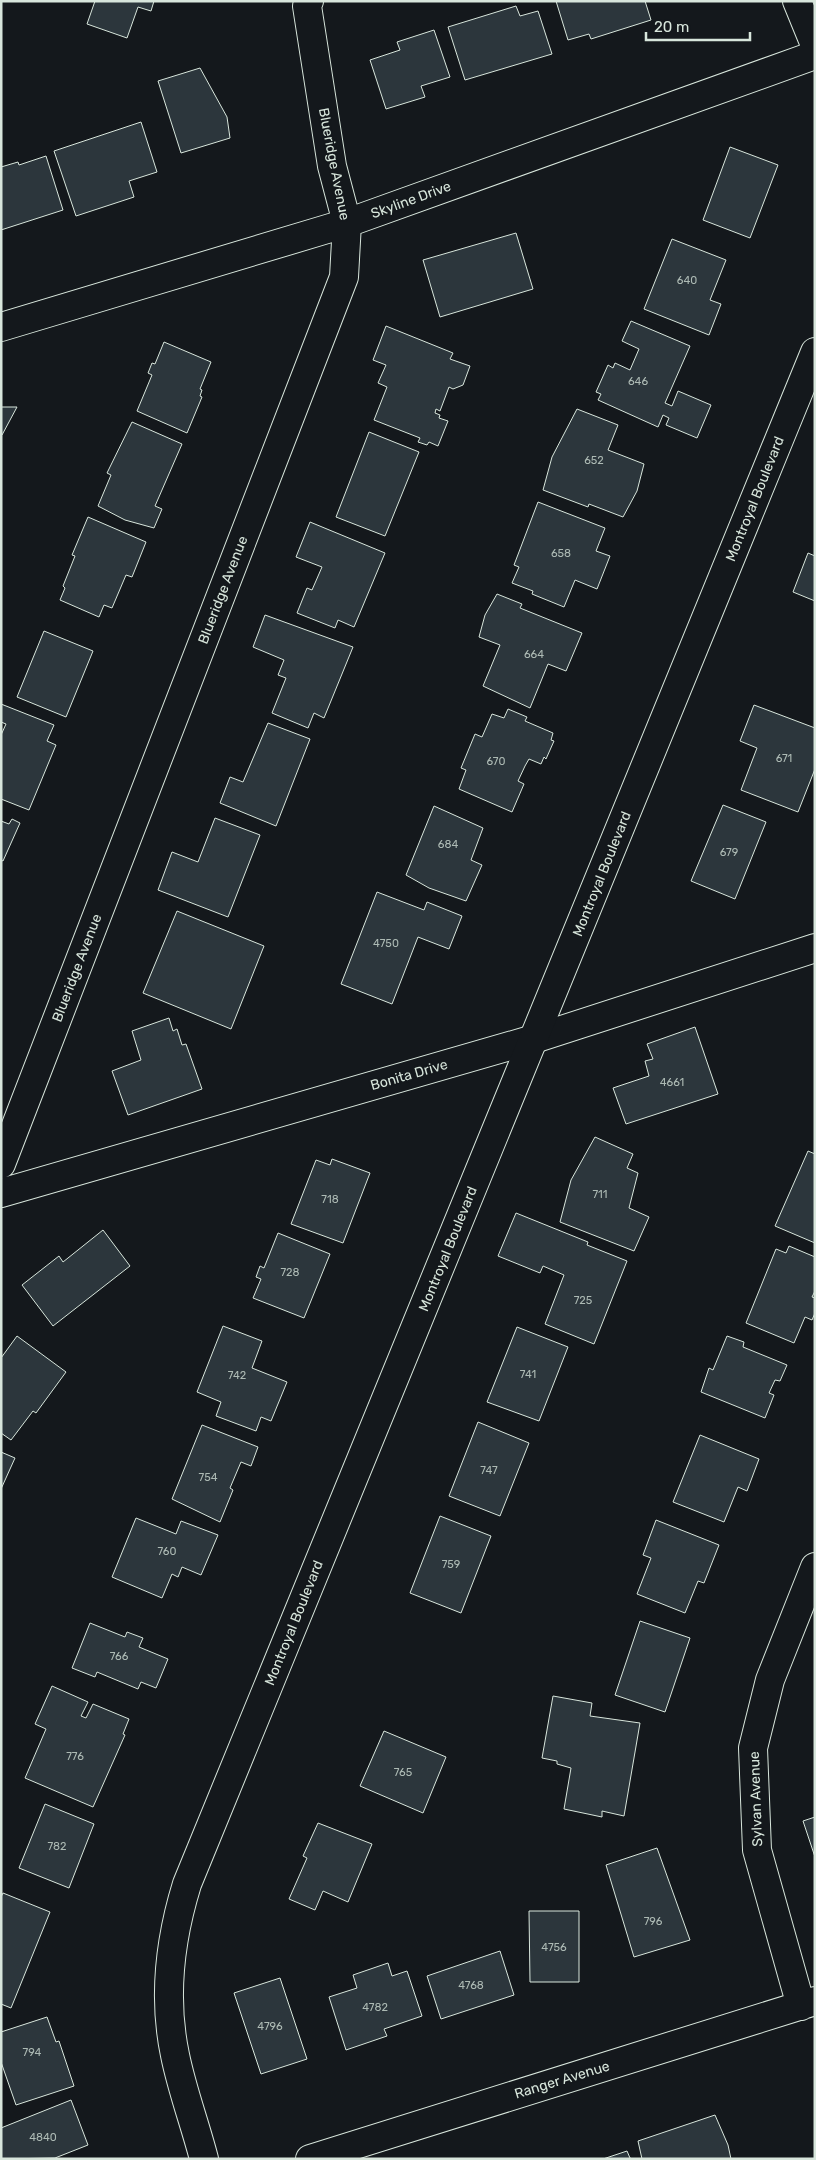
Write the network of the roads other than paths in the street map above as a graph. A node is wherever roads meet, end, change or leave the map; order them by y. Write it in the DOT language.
graph roads {
  1 [pos="309,1"];
  2 [pos="797,1"];
  3 [pos="815,45"];
  4 [pos="815,55"];
  5 [pos="347,223"];
  6 [pos="1,327"];
  7 [pos="815,352"];
  8 [pos="815,948"];
  9 [pos="534,1039"];
  10 [pos="1,1164"];
  11 [pos="1,1192"];
  12 [pos="815,1567"];
  13 [pos="808,2004"];
  14 [pos="204,2159"];
  15 [pos="310,2159"];
  1 -- 5 [label="street, Blueridge Avenue"];
  2 -- 3 [label="street"];
  4 -- 5 [label="street, Skyline Drive"];
  5 -- 6 [label="street, Skyline Drive"];
  5 -- 10 [label="street, Blueridge Avenue"];
  7 -- 9 [label="street, Montroyal Boulevard"];
  8 -- 9 [label="street, Bonita Drive"];
  9 -- 11 [label="street, Bonita Drive"];
  9 -- 14 [label="street, Montroyal Boulevard"];
  12 -- 13 [label="street, Sylvan Avenue"];
  13 -- 15 [label="street, Ranger Avenue"];
}
